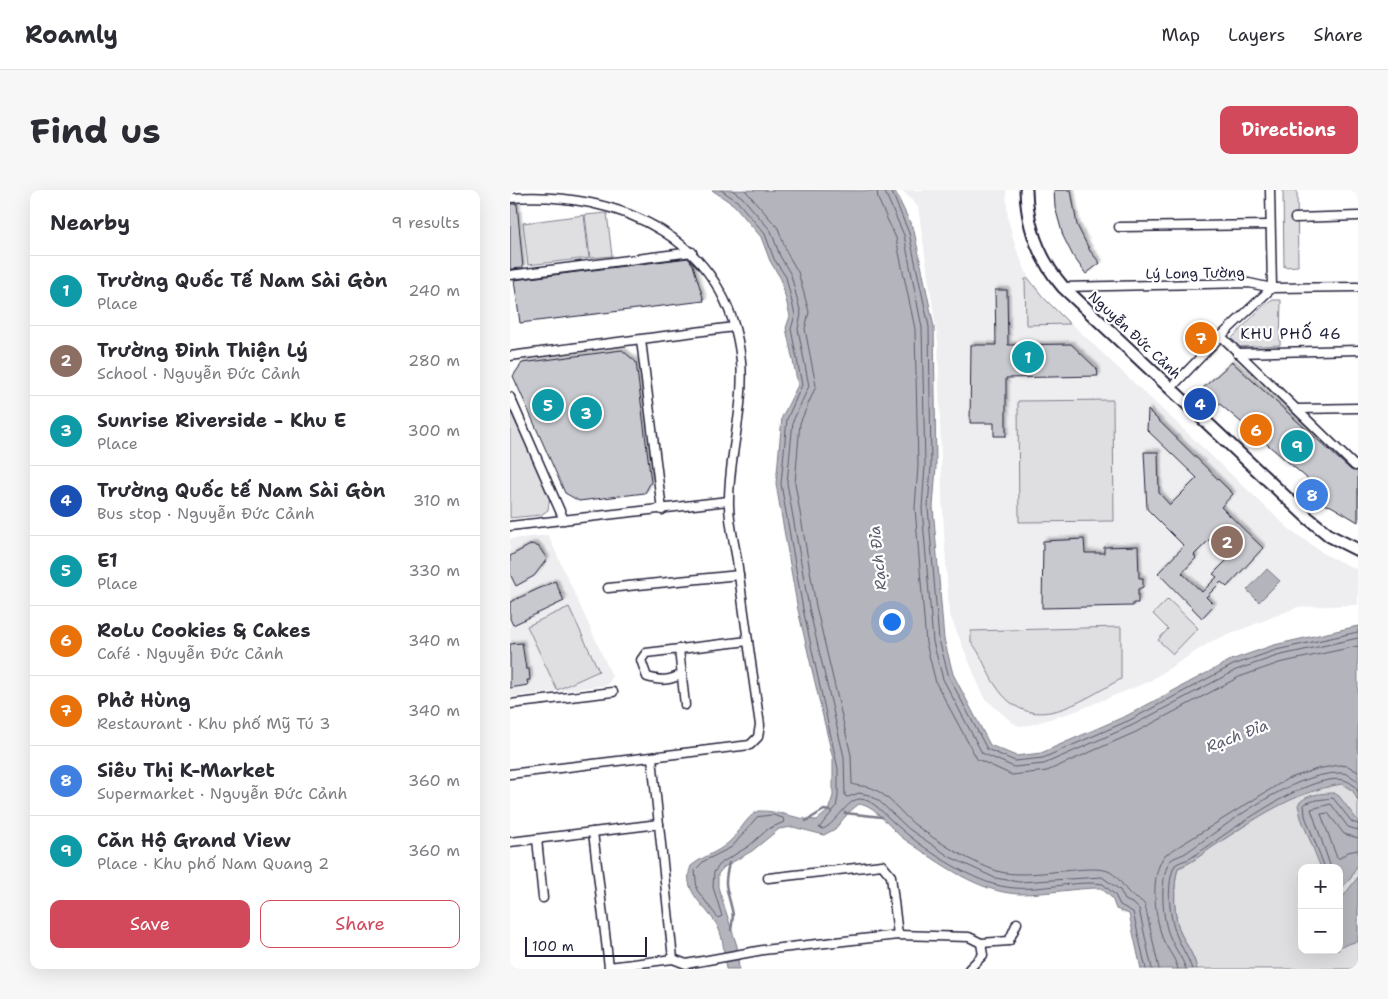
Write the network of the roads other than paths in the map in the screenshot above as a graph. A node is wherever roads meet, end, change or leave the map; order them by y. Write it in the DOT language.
graph roads {
  1 [pos="1026,190"];
  2 [pos="1270,190"];
  3 [pos="510,198"];
  4 [pos="1358,216"];
  5 [pos="1295,218"];
  6 [pos="1270,225"];
  7 [pos="1119,227"];
  8 [pos="692,252"];
  9 [pos="510,275"];
  10 [pos="1063,287"];
  11 [pos="1358,287"];
  12 [pos="1272,288"];
  13 [pos="734,327"];
  14 [pos="1221,336"];
  15 [pos="641,340"];
  16 [pos="1358,350"];
  17 [pos="1237,353"];
  18 [pos="510,356"];
  19 [pos="1170,389"];
  20 [pos="510,397"];
  21 [pos="1358,408"];
  22 [pos="1298,409"];
  23 [pos="1358,466"];
  24 [pos="728,501"];
  25 [pos="662,510"];
  26 [pos="564,520"];
  27 [pos="510,526"];
  28 [pos="1358,550"];
  29 [pos="738,575"];
  30 [pos="608,588"];
  31 [pos="748,642"];
  32 [pos="679,649"];
  33 [pos="682,674"];
  34 [pos="613,692"];
  35 [pos="510,704"];
  36 [pos="685,705"];
  37 [pos="652,758"];
  38 [pos="510,774"];
  39 [pos="659,824"];
  40 [pos="593,832"];
  41 [pos="536,838"];
  42 [pos="510,842"];
  43 [pos="768,878"];
  44 [pos="543,898"];
  45 [pos="1016,923"];
  46 [pos="898,934"];
  47 [pos="981,943"];
  48 [pos="673,959"];
  49 [pos="700,965"];
  50 [pos="969,969"];
  1 -- 10 [label="main road, Nguyễn Đức Cảnh"];
  2 -- 6 [label="street"];
  3 -- 8 [label="street"];
  4 -- 5 [label="street"];
  6 -- 7 [label="street"];
  6 -- 12 [label="street"];
  8 -- 9 [label="street"];
  8 -- 13 [label="street"];
  10 -- 12 [label="street, Lý Long Tường"];
  10 -- 19 [label="main road, Nguyễn Đức Cảnh"];
  11 -- 12 [label="street, Lý Long Tường"];
  12 -- 14 [label="street"];
  13 -- 15 [label="street"];
  13 -- 24 [label="street"];
  14 -- 17 [label="street"];
  14 -- 19 [label="street"];
  15 -- 18 [label="street"];
  15 -- 25 [label="street"];
  16 -- 17 [label="street"];
  17 -- 22 [label="street"];
  19 -- 28 [label="main road, Nguyễn Đức Cảnh"];
  20 -- 26 [label="street"];
  21 -- 22 [label="street"];
  22 -- 23 [label="street"];
  24 -- 25 [label="street"];
  24 -- 29 [label="street"];
  25 -- 26 [label="street"];
  26 -- 27 [label="street"];
  29 -- 30 [label="street"];
  29 -- 31 [label="street"];
  31 -- 32 [label="street"];
  31 -- 37 [label="street"];
  32 -- 33 [label="street"];
  32 -- 33 [label="street"];
  33 -- 36 [label="street"];
  34 -- 35 [label="street"];
  37 -- 38 [label="street"];
  37 -- 39 [label="street"];
  39 -- 40 [label="street"];
  39 -- 48 [label="street"];
  40 -- 41 [label="street"];
  40 -- 48 [label="street"];
  41 -- 42 [label="street"];
  41 -- 44 [label="street"];
  43 -- 46 [label="street"];
  45 -- 47 [label="street"];
  46 -- 47 [label="street"];
  46 -- 49 [label="street"];
  47 -- 50 [label="street"];
  48 -- 49 [label="street"];
}
